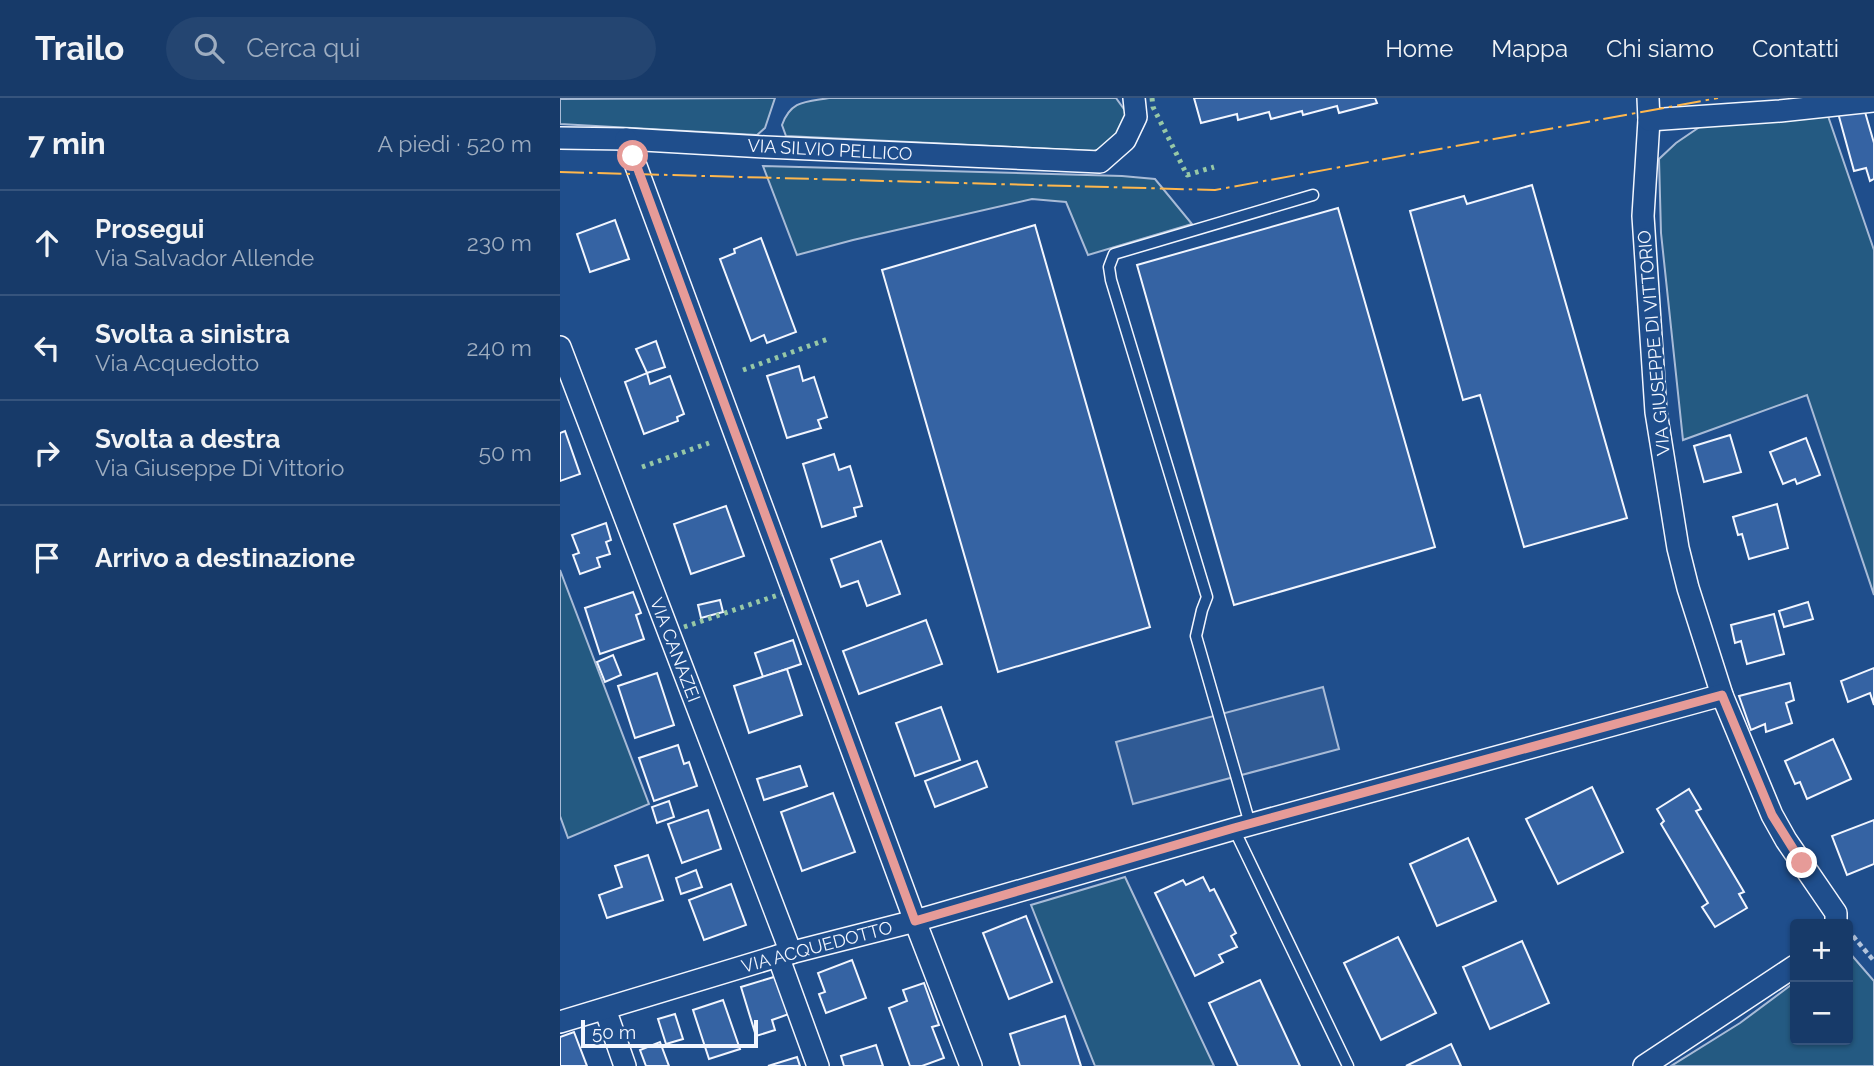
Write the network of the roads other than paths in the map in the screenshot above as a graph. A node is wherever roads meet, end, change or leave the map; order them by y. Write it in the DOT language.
graph roads {
  1 [pos="1134,98"];
  2 [pos="1648,98"];
  3 [pos="1874,100"];
  4 [pos="1649,120"];
  5 [pos="560,138"];
  6 [pos="626,139"];
  7 [pos="1313,195"];
  8 [pos="560,347"];
  9 [pos="1722,695"];
  10 [pos="1242,826"];
  11 [pos="1836,919"];
  12 [pos="915,921"];
  13 [pos="784,954"];
  14 [pos="1790,969"];
  15 [pos="605,1009"];
  16 [pos="560,1022"];
  17 [pos="625,1066"];
  18 [pos="818,1066"];
  19 [pos="971,1066"];
  20 [pos="1348,1066"];
  21 [pos="1644,1066"];
  1 -- 6 [label="street, VIA SILVIO PELLICO"];
  2 -- 4 [label="street, VIA GIUSEPPE DI VITTORIO"];
  3 -- 4 [label="street"];
  4 -- 9 [label="street, VIA GIUSEPPE DI VITTORIO"];
  5 -- 6 [label="street, VIA SILVIO PELLICO"];
  6 -- 12 [label="street"];
  7 -- 10 [label="lane"];
  8 -- 13 [label="street, VIA CANAZEI"];
  9 -- 10 [label="street, VIA ACQUEDOTTO"];
  9 -- 11 [label="street, VIA GIUSEPPE DI VITTORIO"];
  10 -- 12 [label="street, VIA ACQUEDOTTO"];
  10 -- 20 [label="lane"];
  12 -- 13 [label="street, VIA ACQUEDOTTO"];
  12 -- 19 [label="street"];
  13 -- 15 [label="street, VIA ACQUEDOTTO"];
  13 -- 18 [label="street, VIA CANAZEI"];
  14 -- 21 [label="street"];
  15 -- 16 [label="street, VIA ACQUEDOTTO"];
  15 -- 17 [label="street"];
}
